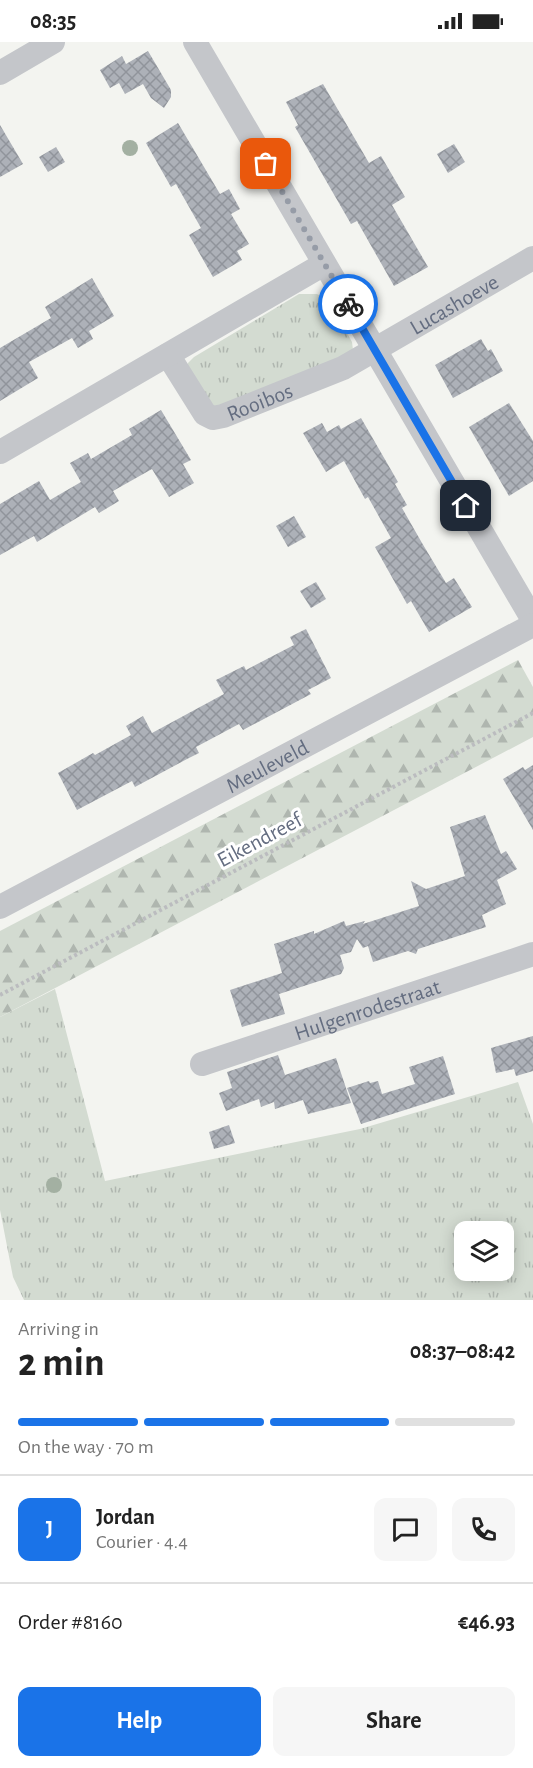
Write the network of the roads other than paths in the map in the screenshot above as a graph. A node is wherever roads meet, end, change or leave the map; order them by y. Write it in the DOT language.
graph roads {
  1 [pos="53,42"];
  2 [pos="195,42"];
  3 [pos="0,73"];
  4 [pos="533,258"];
  5 [pos="324,264"];
  6 [pos="375,351"];
  7 [pos="168,354"];
  8 [pos="0,452"];
  9 [pos="533,620"];
  10 [pos="533,625"];
  11 [pos="0,907"];
  12 [pos="533,954"];
  13 [pos="202,1064"];
  1 -- 3 [label="street"];
  2 -- 5 [label="street"];
  4 -- 6 [label="street, Lucashoeve"];
  5 -- 6 [label="street"];
  5 -- 7 [label="street"];
  6 -- 7 [label="street, Rooibos"];
  6 -- 9 [label="street"];
  7 -- 8 [label="street"];
  10 -- 11 [label="street, Meuleveld"];
  12 -- 13 [label="street, Hulgenrodestraat"];
}
